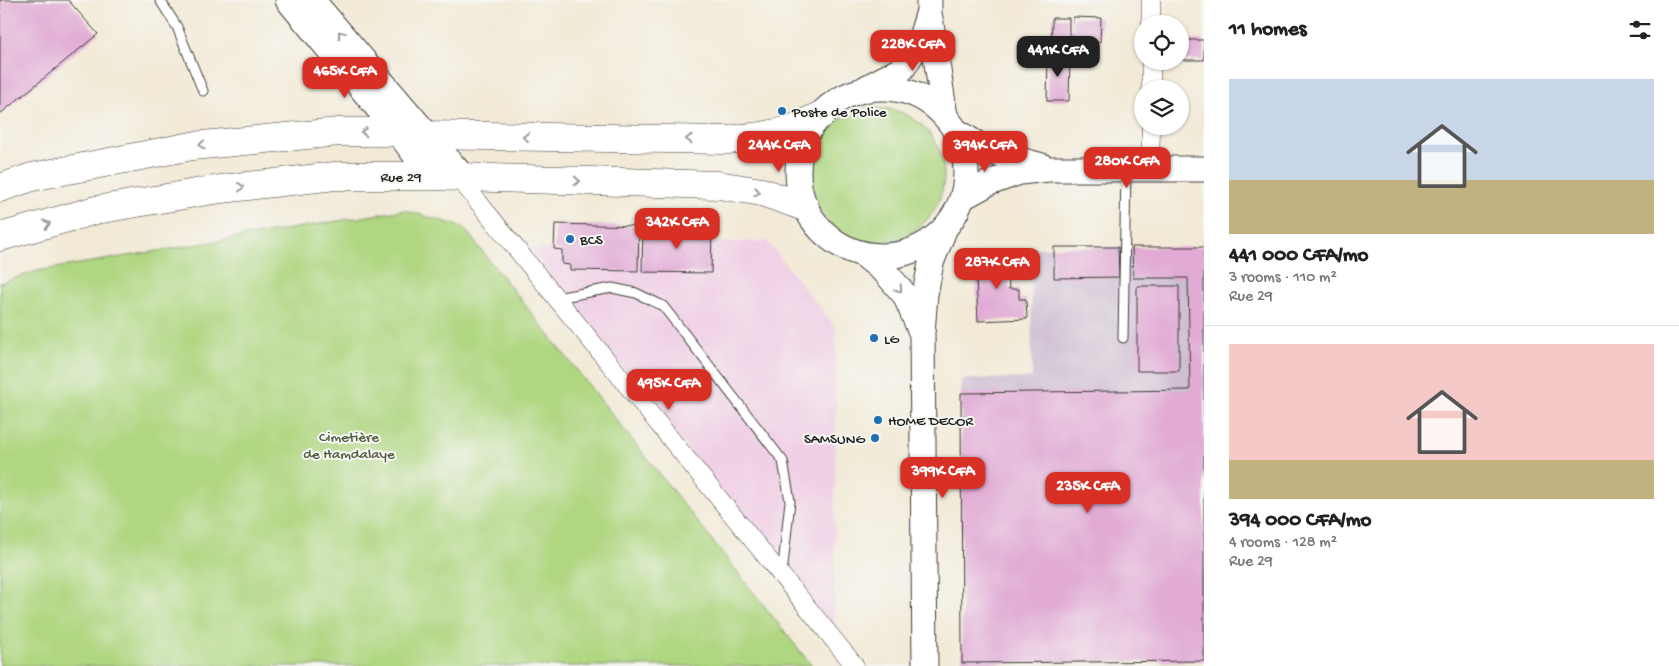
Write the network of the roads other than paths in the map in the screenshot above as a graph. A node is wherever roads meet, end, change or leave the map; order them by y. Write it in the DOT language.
graph roads {
  1 [pos="160,0"];
  2 [pos="288,0"];
  3 [pos="312,0"];
  4 [pos="1152,0"];
  5 [pos="929,6"];
  6 [pos="1151,15"];
  7 [pos="862,90"];
  8 [pos="204,91"];
  9 [pos="821,115"];
  10 [pos="951,124"];
  11 [pos="398,132"];
  12 [pos="426,135"];
  13 [pos="1148,135"];
  14 [pos="1050,169"];
  15 [pos="1138,169"];
  16 [pos="1204,169"];
  17 [pos="431,176"];
  18 [pos="461,177"];
  19 [pos="0,188"];
  20 [pos="963,197"];
  21 [pos="806,207"];
  22 [pos="944,230"];
  23 [pos="0,237"];
  24 [pos="864,255"];
  25 [pos="556,298"];
  26 [pos="922,333"];
  27 [pos="1123,338"];
  28 [pos="782,576"];
  29 [pos="855,666"];
  30 [pos="925,666"];
  1 -- 8 [label="lane"];
  2 -- 11 [label="main road"];
  12 -- 3 [label="main road, one-way"];
  4 -- 6 [label="street"];
  5 -- 7 [label="main road"];
  5 -- 10 [label="main road"];
  7 -- 9 [label="main road"];
  7 -- 10 [label="main road"];
  9 -- 12 [label="main road, one-way"];
  9 -- 21 [label="main road"];
  10 -- 14 [label="main road"];
  10 -- 20 [label="main road"];
  11 -- 12 [label="main road"];
  11 -- 17 [label="main road"];
  11 -- 19 [label="main road, one-way"];
  12 -- 18 [label="main road"];
  13 -- 15 [label="street"];
  14 -- 15 [label="main road"];
  14 -- 20 [label="main road"];
  15 -- 16 [label="main road"];
  15 -- 27 [label="lane"];
  17 -- 18 [label="main road, Rue 29"];
  23 -- 17 [label="main road, Rue 29, one-way"];
  18 -- 21 [label="main road, Rue 29, one-way"];
  18 -- 25 [label="street"];
  20 -- 22 [label="main road"];
  21 -- 24 [label="main road"];
  22 -- 24 [label="main road"];
  22 -- 26 [label="main road"];
  24 -- 26 [label="main road, one-way"];
  25 -- 28 [label="street"];
  25 -- 28 [label="lane"];
  26 -- 30 [label="main road"];
  28 -- 29 [label="street"];
}
